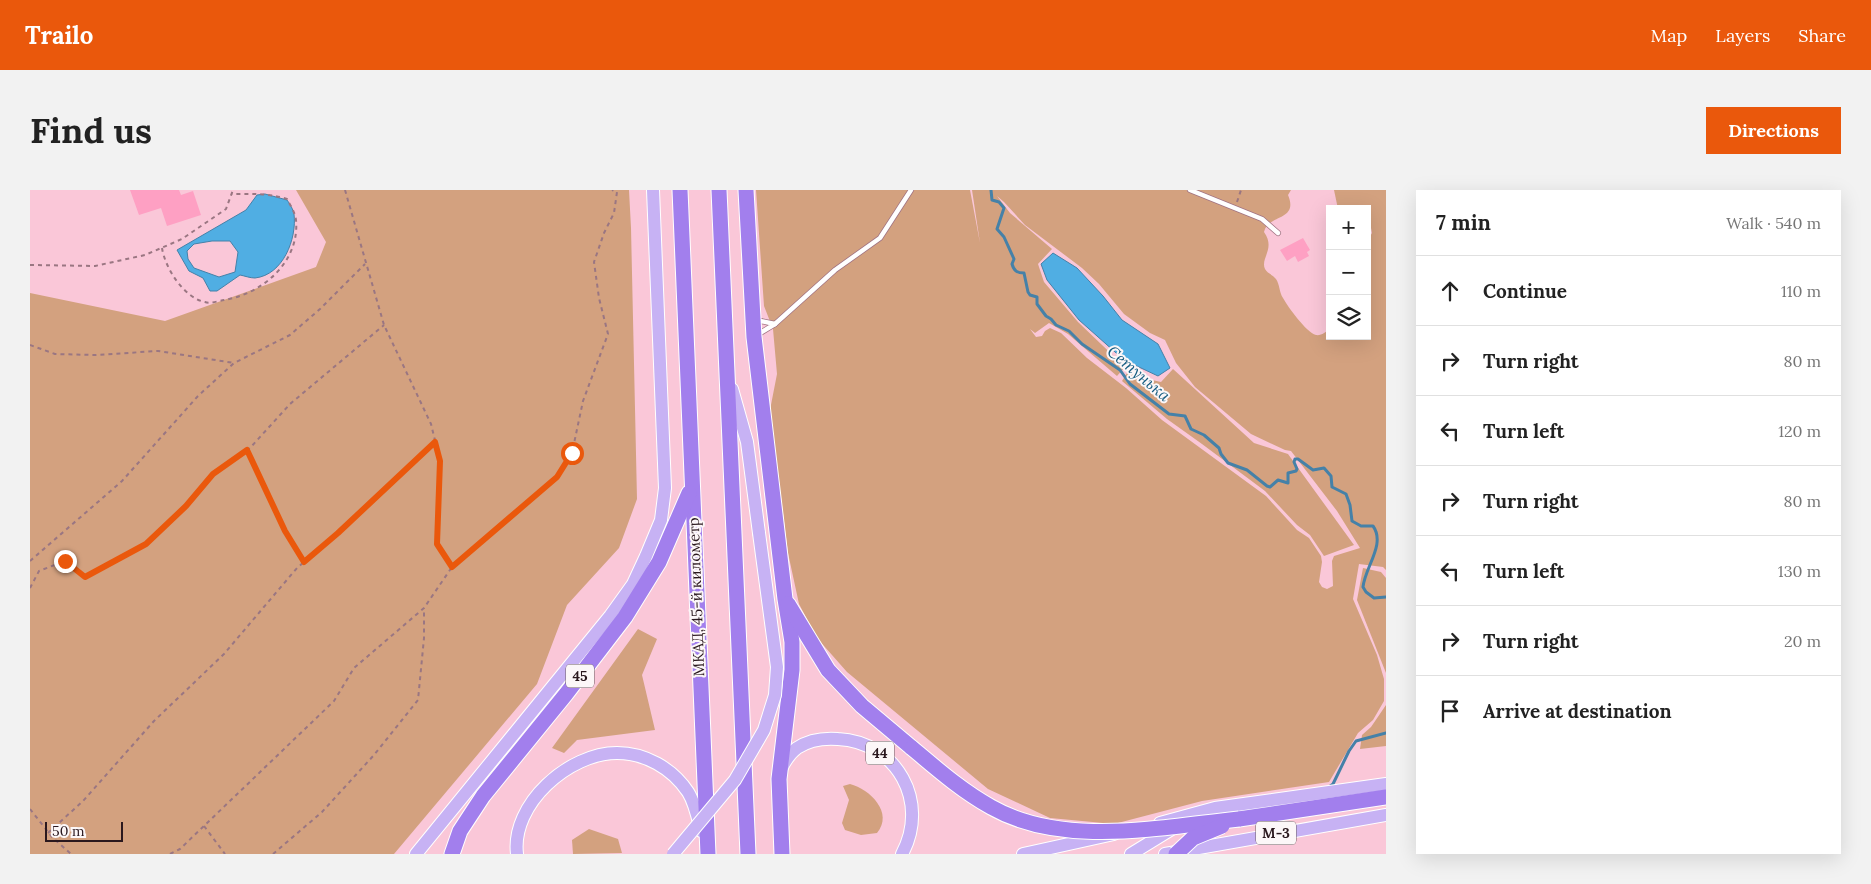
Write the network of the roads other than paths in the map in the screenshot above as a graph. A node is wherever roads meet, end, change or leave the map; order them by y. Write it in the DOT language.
graph roads {
  1 [pos="654,190"];
  2 [pos="680,190"];
  3 [pos="719,190"];
  4 [pos="746,190"];
  5 [pos="911,190"];
  6 [pos="1190,190"];
  7 [pos="1278,233"];
  8 [pos="752,320"];
  9 [pos="775,324"];
  10 [pos="754,337"];
  11 [pos="727,373"];
  12 [pos="692,487"];
  13 [pos="785,599"];
  14 [pos="781,769"];
  15 [pos="1386,784"];
  16 [pos="1386,797"];
  17 [pos="1196,814"];
  18 [pos="1386,815"];
  19 [pos="1239,819"];
  20 [pos="416,854"];
  21 [pos="452,854"];
  22 [pos="517,854"];
  23 [pos="674,854"];
  24 [pos="707,854"];
  25 [pos="748,854"];
  26 [pos="782,854"];
  27 [pos="902,854"];
  28 [pos="1023,854"];
  29 [pos="1131,854"];
  30 [pos="1166,854"];
  31 [pos="1176,854"];
  1 -- 20 [label="main road"];
  2 -- 12 [label="highway, МКАД, 45-й километр"];
  3 -- 11 [label="highway"];
  4 -- 8 [label="highway"];
  5 -- 9 [label="lane"];
  6 -- 7 [label="lane"];
  8 -- 9 [label="lane"];
  8 -- 10 [label="highway"];
  9 -- 10 [label="lane"];
  10 -- 13 [label="highway"];
  11 -- 23 [label="main road, bridge"];
  11 -- 25 [label="highway"];
  12 -- 21 [label="highway, 45"];
  12 -- 24 [label="highway, МКАД, 45-й километр"];
  13 -- 14 [label="highway"];
  13 -- 19 [label="highway, bridge"];
  14 -- 26 [label="highway"];
  14 -- 27 [label="main road, 44"];
  15 -- 17 [label="main road"];
  16 -- 19 [label="highway"];
  17 -- 28 [label="main road"];
  17 -- 29 [label="main road"];
  18 -- 30 [label="main road, М-3"];
  19 -- 31 [label="highway, bridge"];
  22 -- 24 [label="main road"];
}
